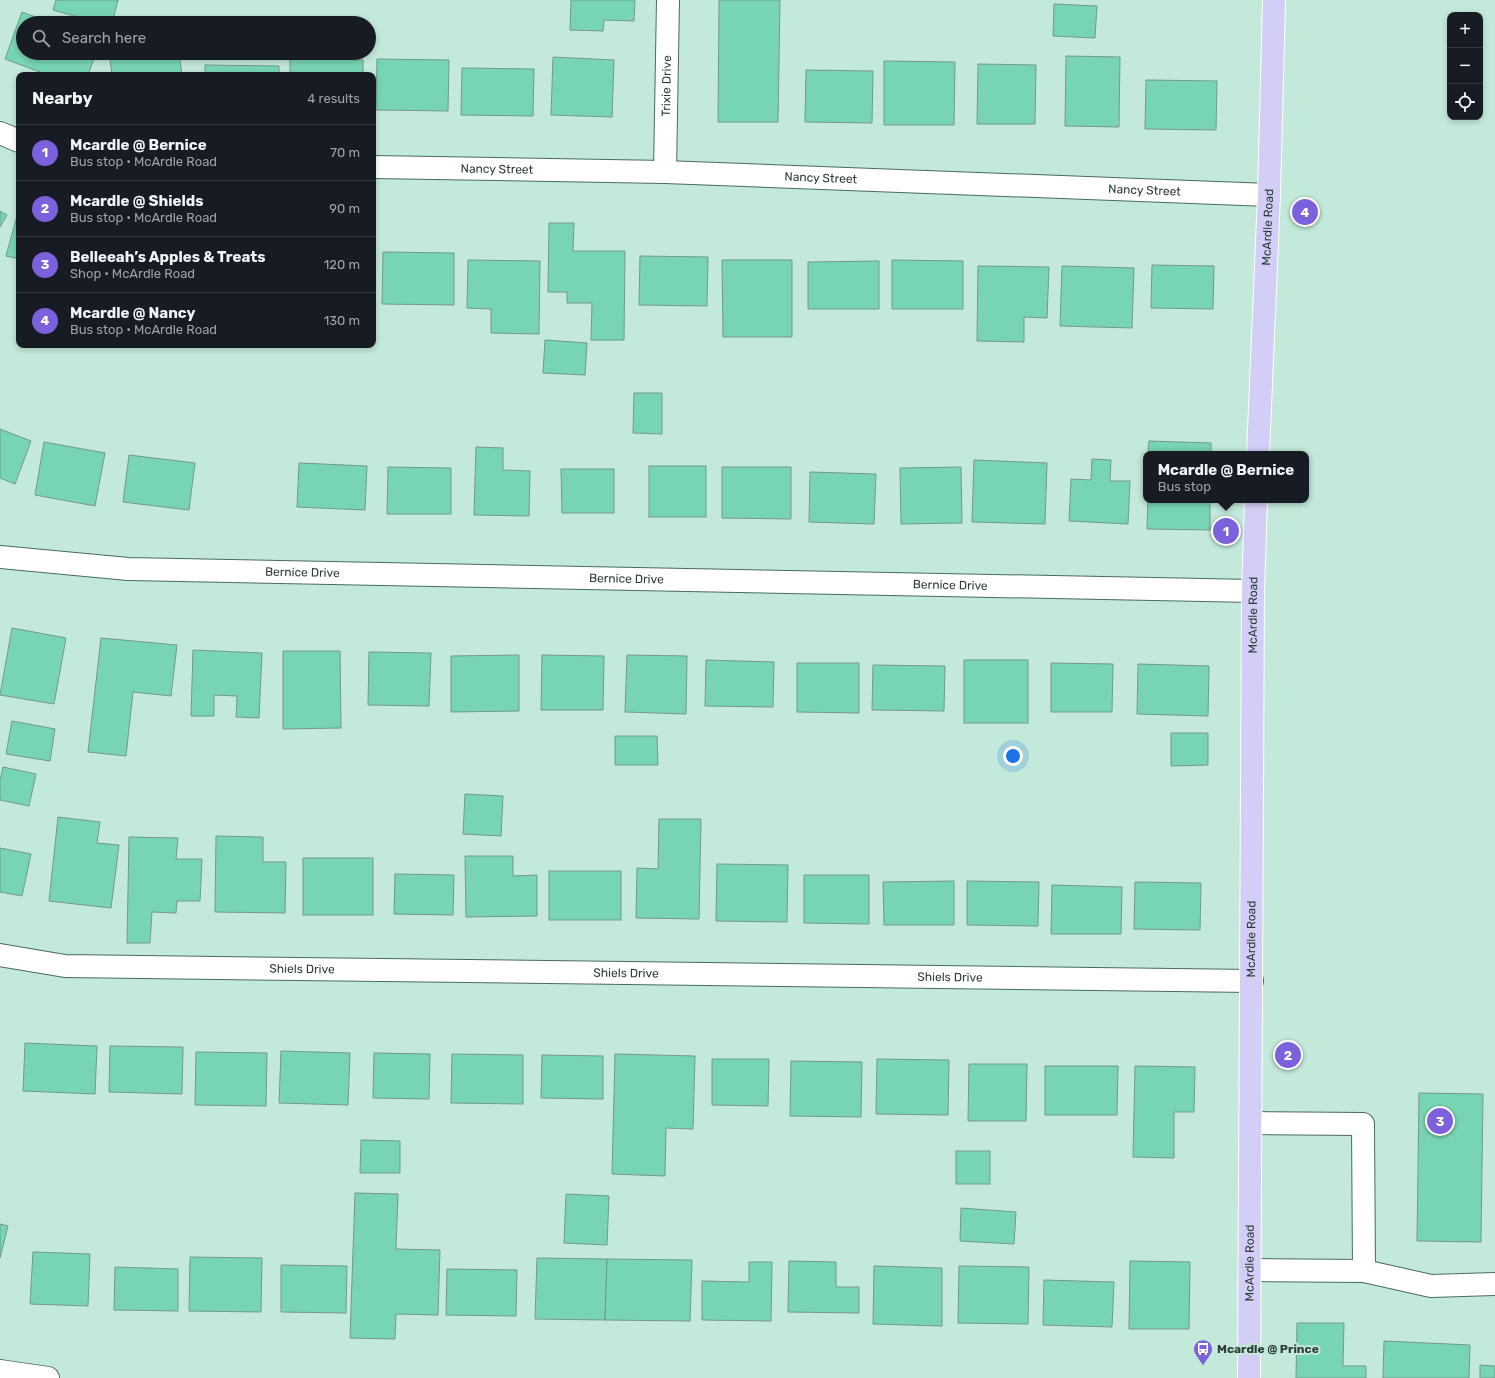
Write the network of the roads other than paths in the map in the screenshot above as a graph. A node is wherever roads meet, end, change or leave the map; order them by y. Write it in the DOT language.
graph roads {
  1 [pos="668,0"];
  2 [pos="1274,0"];
  3 [pos="0,133"];
  4 [pos="16,140"];
  5 [pos="376,167"];
  6 [pos="665,172"];
  7 [pos="1269,196"];
  8 [pos="1258,451"];
  9 [pos="1256,503"];
  10 [pos="0,557"];
  11 [pos="1253,591"];
  12 [pos="0,955"];
  13 [pos="1252,981"];
  14 [pos="1251,1123"];
  15 [pos="1250,1270"];
  16 [pos="1364,1271"];
  17 [pos="1495,1284"];
  18 [pos="0,1371"];
  19 [pos="48,1378"];
  20 [pos="1249,1378"];
  1 -- 6 [label="street, Trixie Drive"];
  2 -- 7 [label="main road, McArdle Road"];
  3 -- 4 [label="street"];
  5 -- 6 [label="street, Nancy Street"];
  6 -- 7 [label="street, Nancy Street"];
  7 -- 8 [label="main road, McArdle Road"];
  9 -- 11 [label="main road, McArdle Road"];
  10 -- 11 [label="street, Bernice Drive"];
  11 -- 13 [label="main road, McArdle Road"];
  12 -- 13 [label="street, Shiels Drive"];
  13 -- 14 [label="main road, McArdle Road"];
  14 -- 15 [label="main road, McArdle Road"];
  14 -- 16 [label="street"];
  15 -- 16 [label="street"];
  15 -- 20 [label="main road, McArdle Road"];
  16 -- 17 [label="street"];
  18 -- 19 [label="street"];
}
